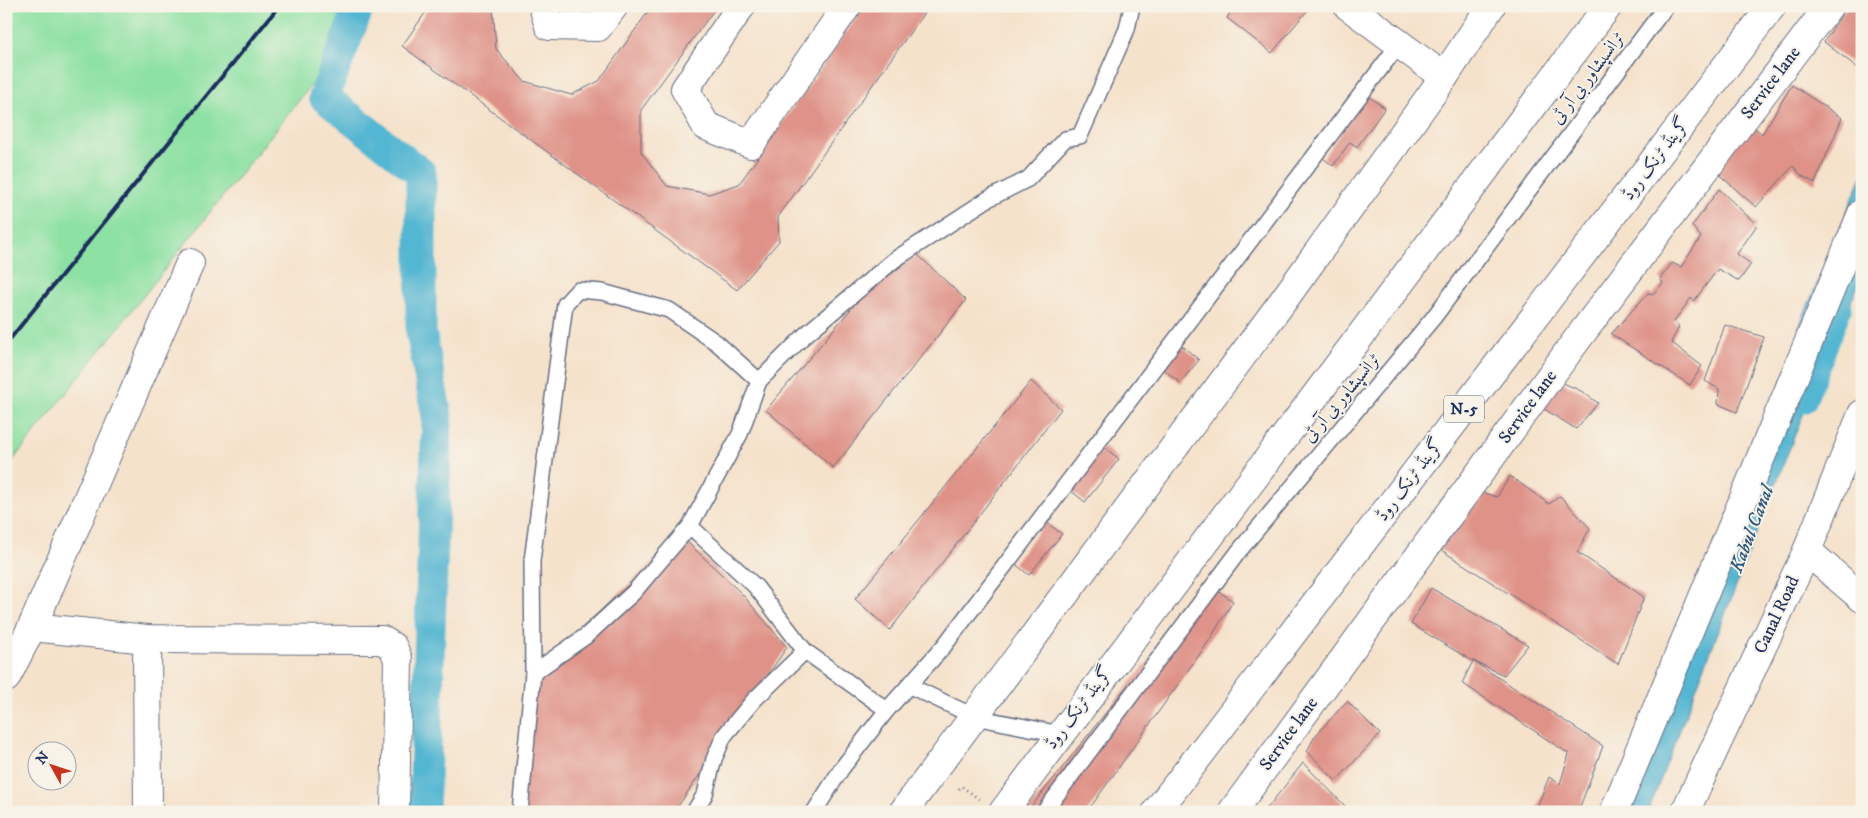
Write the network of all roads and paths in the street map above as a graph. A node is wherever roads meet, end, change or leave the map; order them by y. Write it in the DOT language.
graph roads {
  1 [pos="543,6"];
  2 [pos="614,6"];
  3 [pos="740,6"];
  4 [pos="847,6"];
  5 [pos="1132,6"];
  6 [pos="1348,6"];
  7 [pos="1491,6"];
  8 [pos="1608,6"];
  9 [pos="1666,6"];
  10 [pos="1772,6"];
  11 [pos="1829,6"];
  12 [pos="1399,44"];
  13 [pos="1444,77"];
  14 [pos="1862,213"];
  15 [pos="190,262"];
  16 [pos="759,380"];
  17 [pos="1859,430"];
  18 [pos="690,526"];
  19 [pos="1808,551"];
  20 [pos="1862,598"];
  21 [pos="32,626"];
  22 [pos="147,639"];
  23 [pos="805,651"];
  24 [pos="533,673"];
  25 [pos="6,678"];
  26 [pos="910,686"];
  27 [pos="888,710"];
  28 [pos="975,717"];
  29 [pos="1060,734"];
  30 [pos="148,812"];
  31 [pos="395,812"];
  32 [pos="520,812"];
  33 [pos="694,812"];
  34 [pos="814,812"];
  35 [pos="903,812"];
  36 [pos="1003,812"];
  37 [pos="1044,812"];
  38 [pos="1156,812"];
  39 [pos="1232,812"];
  40 [pos="1614,812"];
  41 [pos="1685,812"];
  1 -- 2 [label="main road"];
  3 -- 4 [label="main road"];
  5 -- 16 [label="lane"];
  6 -- 12 [label="main road"];
  7 -- 13 [label="main road"];
  8 -- 29 [label="main road, گرینڈ ٹرنک روڈ"];
  9 -- 37 [label="lane, ٹرانسپشاور بی آر ٹی"];
  10 -- 38 [label="main road, گرینڈ ٹرنک روڈ / N-5"];
  11 -- 39 [label="main road, Service lane"];
  12 -- 13 [label="main road"];
  12 -- 26 [label="lane"];
  13 -- 28 [label="main road"];
  14 -- 40 [label="main road"];
  15 -- 21 [label="main road"];
  16 -- 18 [label="lane"];
  16 -- 24 [label="lane"];
  17 -- 19 [label="main road, Canal Road"];
  18 -- 23 [label="lane"];
  18 -- 24 [label="lane"];
  19 -- 20 [label="main road"];
  19 -- 41 [label="main road, Canal Road"];
  21 -- 22 [label="main road"];
  21 -- 25 [label="main road"];
  22 -- 30 [label="main road"];
  22 -- 31 [label="main road"];
  23 -- 27 [label="lane"];
  23 -- 33 [label="lane"];
  24 -- 32 [label="lane"];
  26 -- 27 [label="lane"];
  26 -- 28 [label="lane"];
  27 -- 34 [label="lane"];
  28 -- 29 [label="lane"];
  28 -- 35 [label="main road"];
  29 -- 36 [label="main road, گرینڈ ٹرنک روڈ"];
}
